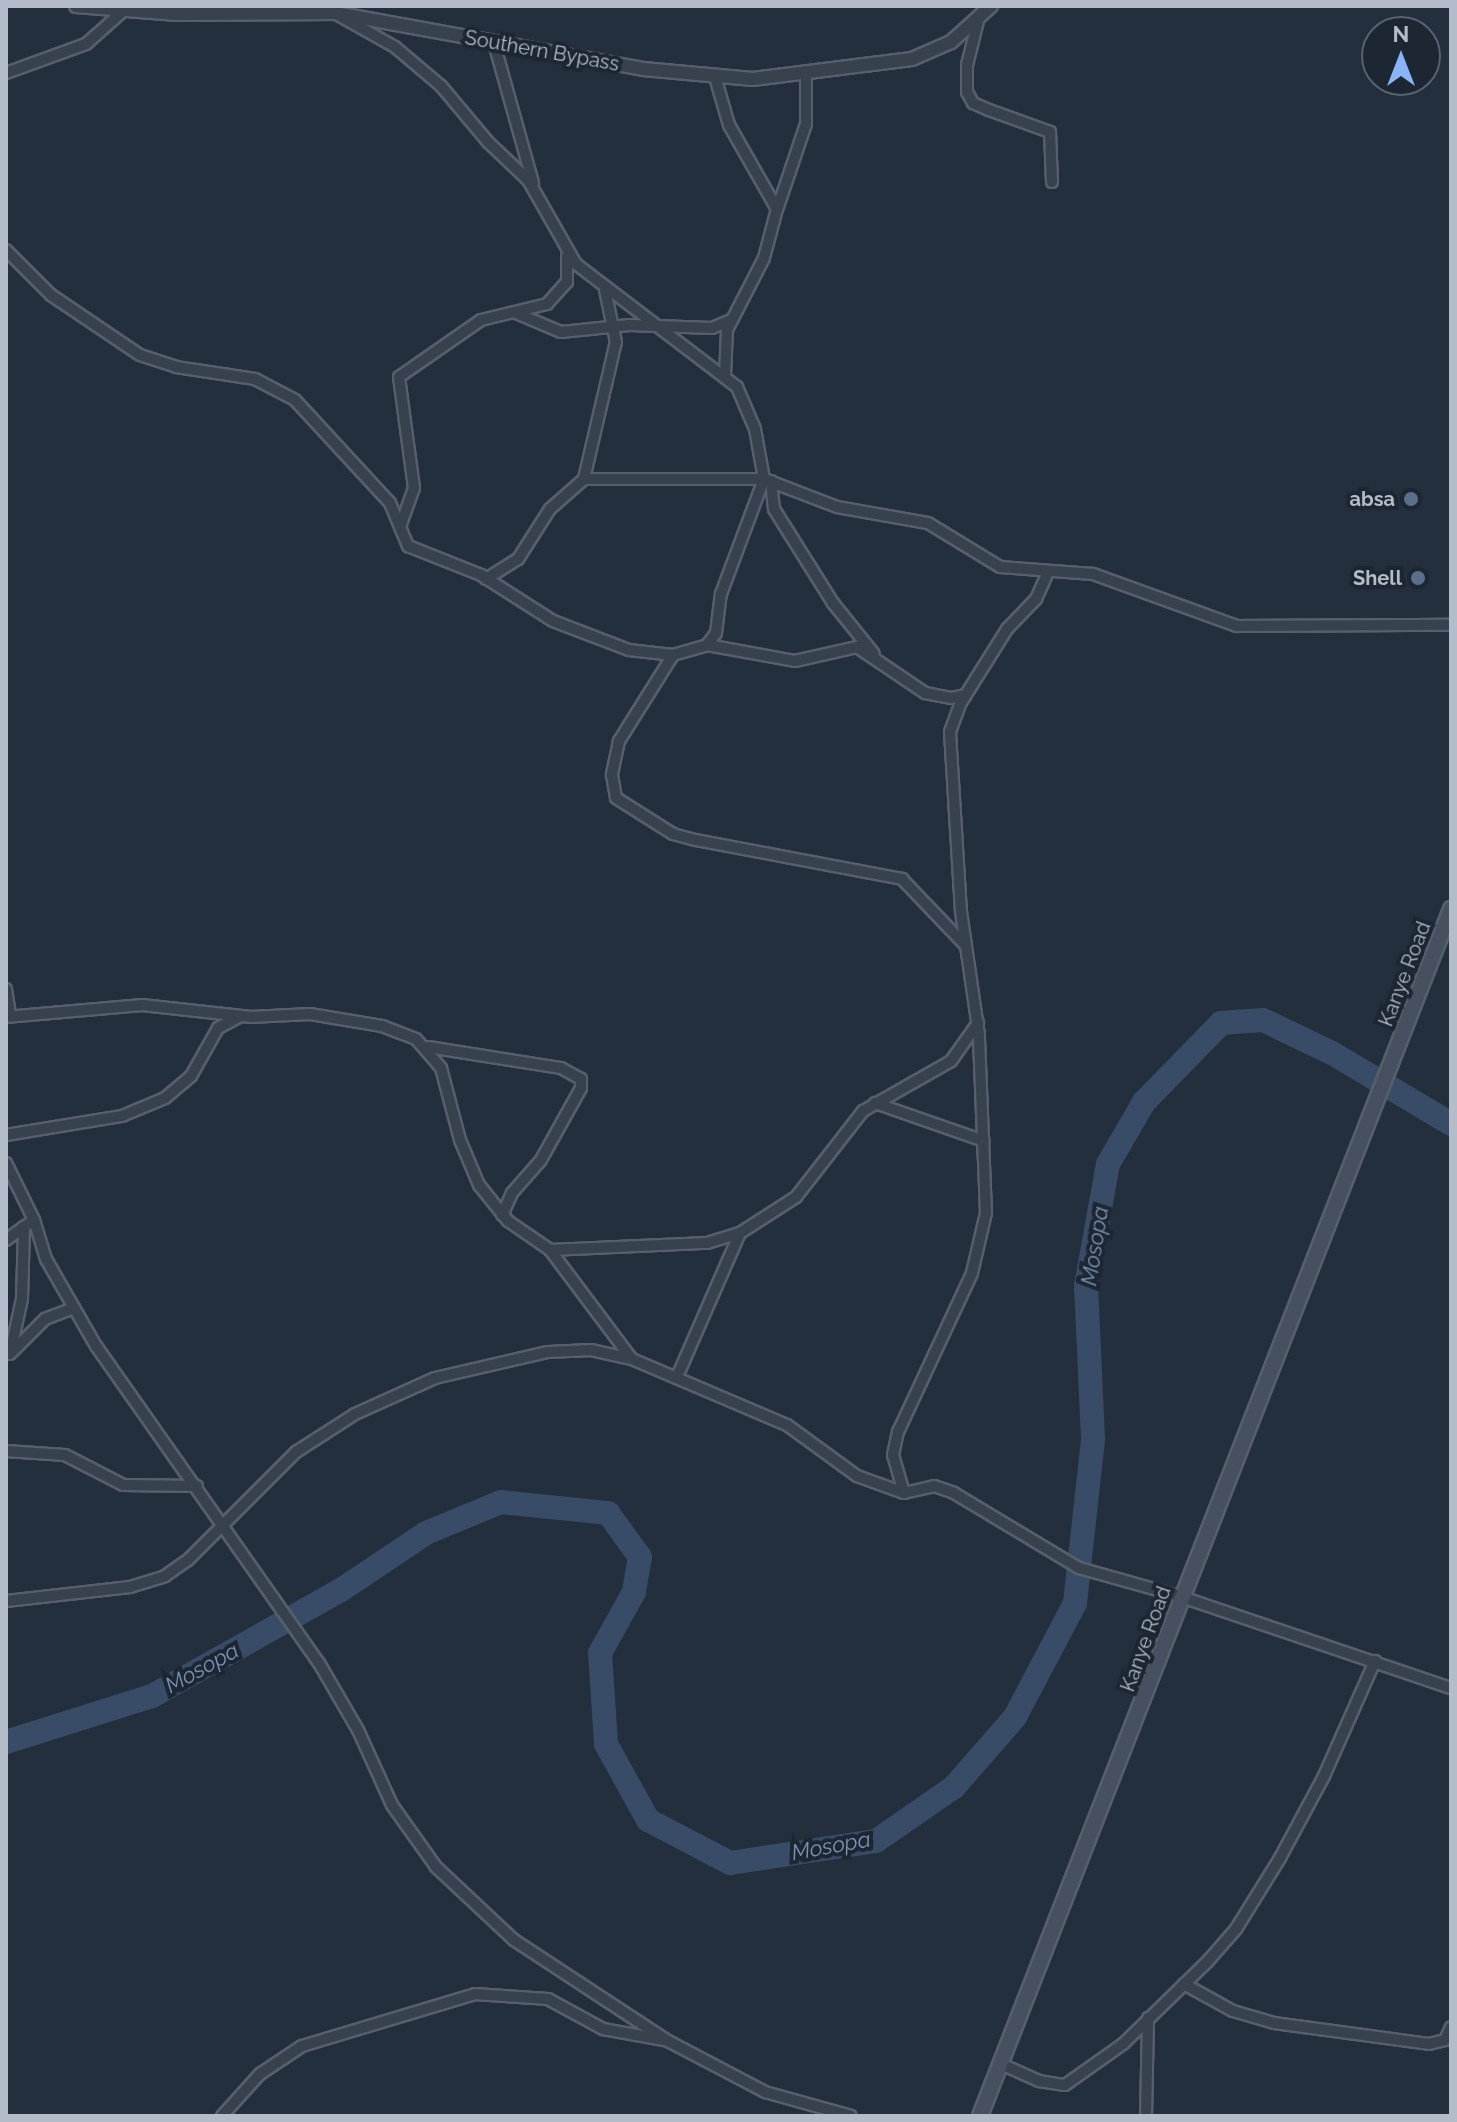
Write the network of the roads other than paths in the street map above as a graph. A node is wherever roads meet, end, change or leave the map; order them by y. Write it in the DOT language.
graph roads {
  1 [pos="76,6"];
  2 [pos="991,6"];
  3 [pos="122,12"];
  4 [pos="335,13"];
  5 [pos="979,17"];
  6 [pos="494,43"];
  7 [pos="6,73"];
  8 [pos="806,74"];
  9 [pos="715,77"];
  10 [pos="1052,182"];
  11 [pos="535,189"];
  12 [pos="777,209"];
  13 [pos="6,250"];
  14 [pos="567,254"];
  15 [pos="604,289"];
  16 [pos="516,313"];
  17 [pos="731,320"];
  18 [pos="614,326"];
  19 [pos="650,326"];
  20 [pos="725,375"];
  21 [pos="584,479"];
  22 [pos="767,480"];
  23 [pos="400,527"];
  24 [pos="1048,572"];
  25 [pos="486,579"];
  26 [pos="1451,625"];
  27 [pos="707,645"];
  28 [pos="673,655"];
  29 [pos="877,658"];
  30 [pos="966,695"];
  31 [pos="1451,909"];
  32 [pos="966,946"];
  33 [pos="6,989"];
  34 [pos="8,1016"];
  35 [pos="241,1016"];
  36 [pos="978,1023"];
  37 [pos="428,1047"];
  38 [pos="875,1103"];
  39 [pos="6,1135"];
  40 [pos="984,1141"];
  41 [pos="6,1163"];
  42 [pos="502,1215"];
  43 [pos="34,1220"];
  44 [pos="24,1227"];
  45 [pos="740,1233"];
  46 [pos="6,1240"];
  47 [pos="550,1250"];
  48 [pos="74,1308"];
  49 [pos="8,1357"];
  50 [pos="632,1359"];
  51 [pos="677,1377"];
  52 [pos="6,1451"];
  53 [pos="197,1486"];
  54 [pos="904,1493"];
  55 [pos="222,1522"];
  56 [pos="1182,1597"];
  57 [pos="6,1601"];
  58 [pos="1375,1661"];
  59 [pos="1451,1688"];
  60 [pos="1184,1984"];
  61 [pos="1148,2018"];
  62 [pos="1451,2027"];
  63 [pos="668,2041"];
  64 [pos="1001,2064"];
  65 [pos="222,2116"];
  66 [pos="851,2116"];
  67 [pos="980,2116"];
  68 [pos="1146,2116"];
  1 -- 3 [label="street, Southern Bypass"];
  2 -- 5 [label="street, Southern Bypass"];
  3 -- 4 [label="street, Southern Bypass"];
  3 -- 7 [label="street"];
  4 -- 6 [label="street, Southern Bypass"];
  4 -- 11 [label="street"];
  5 -- 8 [label="street, Southern Bypass"];
  5 -- 10 [label="street"];
  6 -- 9 [label="street, Southern Bypass"];
  6 -- 11 [label="street"];
  8 -- 9 [label="street, Southern Bypass"];
  8 -- 12 [label="street"];
  9 -- 12 [label="street"];
  11 -- 14 [label="street"];
  12 -- 17 [label="street"];
  13 -- 23 [label="street"];
  14 -- 15 [label="street"];
  14 -- 16 [label="street"];
  15 -- 18 [label="street"];
  15 -- 19 [label="street"];
  16 -- 18 [label="street"];
  16 -- 23 [label="street"];
  17 -- 19 [label="street"];
  17 -- 20 [label="street"];
  18 -- 19 [label="street"];
  18 -- 21 [label="street"];
  19 -- 20 [label="street"];
  20 -- 22 [label="street"];
  21 -- 22 [label="street"];
  21 -- 25 [label="street"];
  22 -- 24 [label="street"];
  22 -- 27 [label="street"];
  22 -- 29 [label="street"];
  23 -- 25 [label="street"];
  24 -- 26 [label="street"];
  24 -- 30 [label="street"];
  25 -- 28 [label="street"];
  27 -- 28 [label="street"];
  27 -- 29 [label="street"];
  28 -- 32 [label="street"];
  29 -- 30 [label="street"];
  30 -- 32 [label="street"];
  31 -- 56 [label="main road, Kanye Road"];
  32 -- 36 [label="street"];
  33 -- 34 [label="street"];
  34 -- 35 [label="street"];
  35 -- 37 [label="street"];
  35 -- 39 [label="street"];
  36 -- 38 [label="street"];
  36 -- 40 [label="street"];
  37 -- 42 [label="street"];
  37 -- 42 [label="street"];
  38 -- 40 [label="street"];
  38 -- 45 [label="street"];
  40 -- 54 [label="street"];
  41 -- 43 [label="street"];
  42 -- 47 [label="street"];
  43 -- 44 [label="street"];
  43 -- 48 [label="street"];
  44 -- 46 [label="street"];
  44 -- 49 [label="street"];
  45 -- 47 [label="street"];
  45 -- 51 [label="street"];
  47 -- 50 [label="street"];
  48 -- 49 [label="street"];
  48 -- 53 [label="street"];
  50 -- 51 [label="street"];
  50 -- 55 [label="street"];
  51 -- 54 [label="street"];
  52 -- 53 [label="street"];
  53 -- 55 [label="street"];
  54 -- 56 [label="street"];
  55 -- 57 [label="street"];
  55 -- 63 [label="street"];
  56 -- 58 [label="street"];
  56 -- 64 [label="main road, Kanye Road"];
  58 -- 59 [label="street"];
  58 -- 60 [label="street"];
  60 -- 61 [label="street"];
  60 -- 62 [label="street"];
  61 -- 64 [label="street"];
  61 -- 68 [label="street"];
  63 -- 65 [label="street"];
  63 -- 66 [label="street"];
  64 -- 67 [label="main road, Kanye Road"];
}
